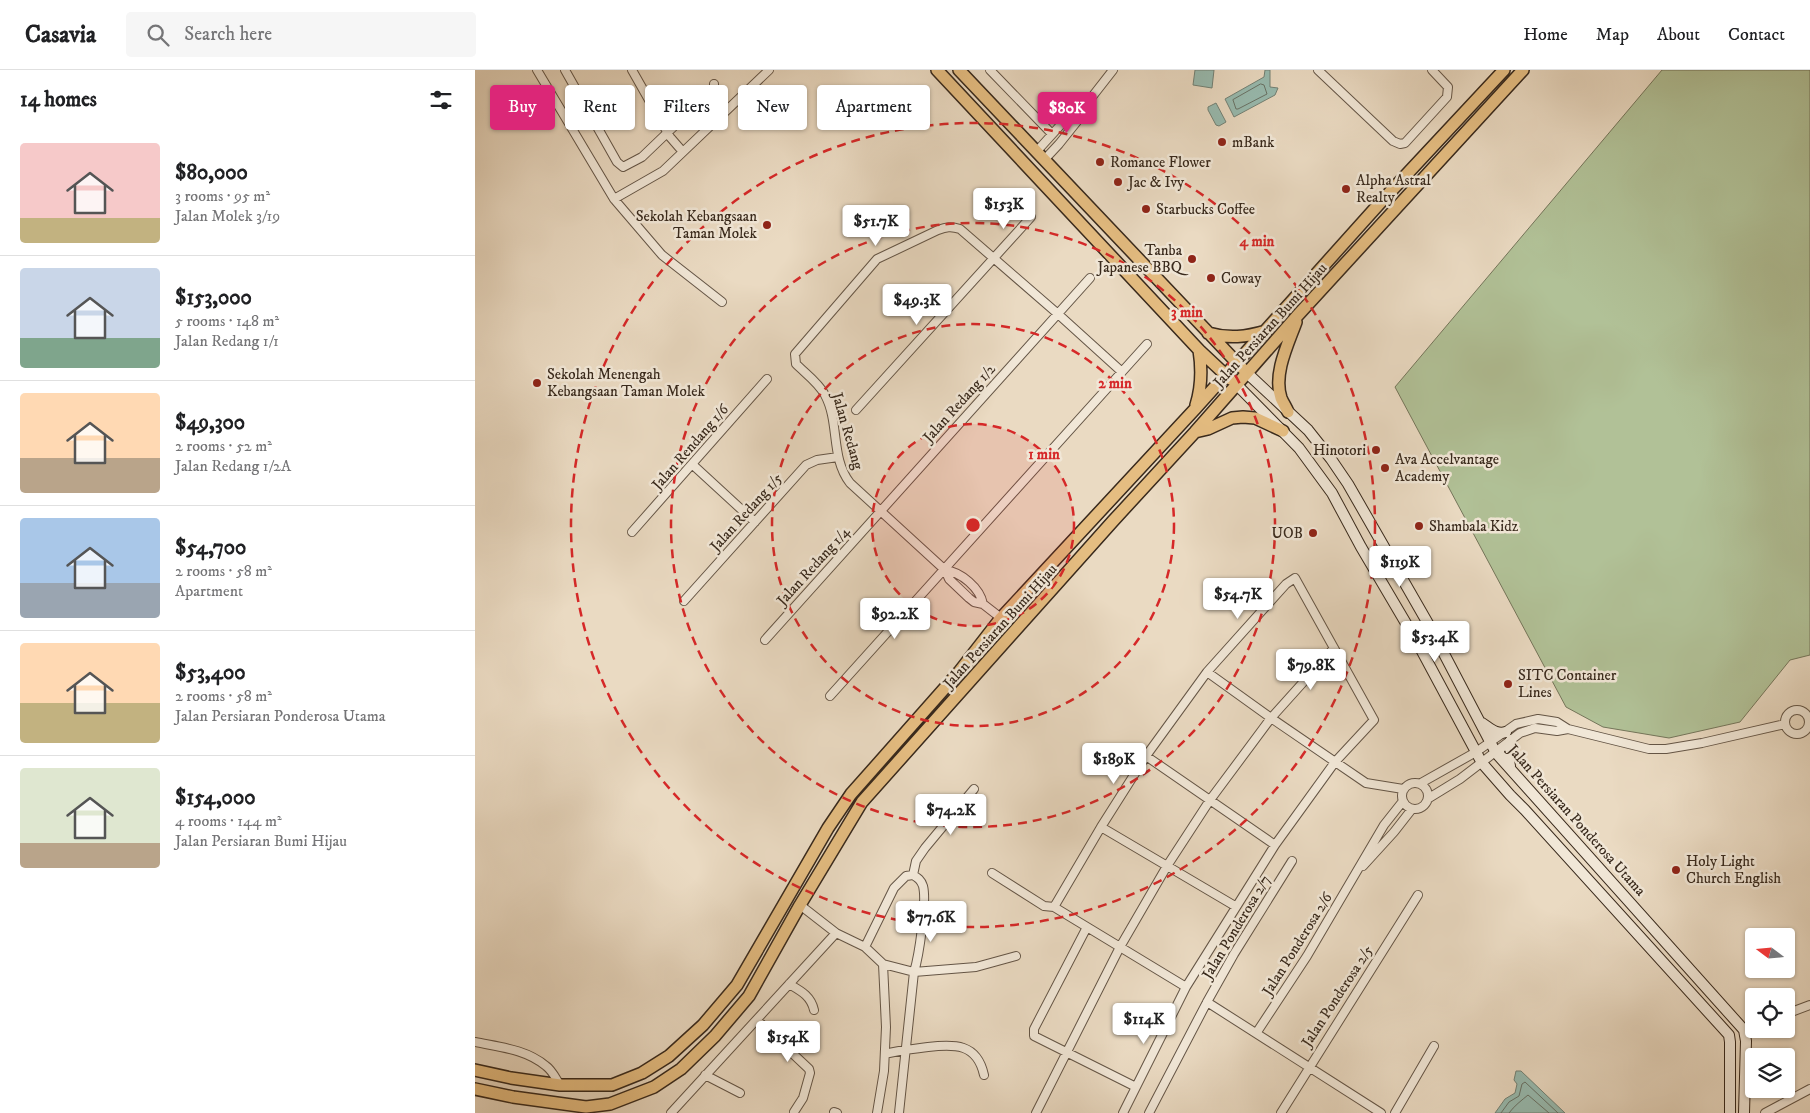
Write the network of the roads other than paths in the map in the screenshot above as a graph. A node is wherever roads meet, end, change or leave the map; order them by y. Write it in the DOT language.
graph roads {
  1 [pos="537,70"];
  2 [pos="565,70"];
  3 [pos="632,70"];
  4 [pos="769,70"];
  5 [pos="937,70"];
  6 [pos="959,70"];
  7 [pos="990,70"];
  8 [pos="1113,70"];
  9 [pos="1318,70"];
  10 [pos="1432,70"];
  11 [pos="1503,70"];
  12 [pos="1523,70"];
  13 [pos="715,84"];
  14 [pos="1087,103"];
  15 [pos="667,133"];
  16 [pos="1445,133"];
  17 [pos="1052,134"];
  18 [pos="1455,144"];
  19 [pos="683,152"];
  20 [pos="1041,155"];
  21 [pos="614,199"];
  22 [pos="1031,216"];
  23 [pos="994,258"];
  24 [pos="1090,278"];
  25 [pos="722,302"];
  26 [pos="1058,314"];
  27 [pos="1298,315"];
  28 [pos="1266,331"];
  29 [pos="1207,333"];
  30 [pos="1147,344"];
  31 [pos="1199,350"];
  32 [pos="1237,363"];
  33 [pos="1121,372"];
  34 [pos="1247,373"];
  35 [pos="1225,374"];
  36 [pos="767,379"];
  37 [pos="1237,385"];
  38 [pos="1195,409"];
  39 [pos="855,410"];
  40 [pos="1288,412"];
  41 [pos="1283,431"];
  42 [pos="1195,432"];
  43 [pos="838,457"];
  44 [pos="693,465"];
  45 [pos="881,510"];
  46 [pos="755,522"];
  47 [pos="632,532"];
  48 [pos="945,570"];
  49 [pos="1049,594"];
  50 [pos="684,601"];
  51 [pos="1001,618"];
  52 [pos="765,640"];
  53 [pos="1335,648"];
  54 [pos="987,661"];
  55 [pos="1207,672"];
  56 [pos="829,696"];
  57 [pos="1271,718"];
  58 [pos="1481,723"];
  59 [pos="1785,724"];
  60 [pos="1803,733"];
  61 [pos="1508,736"];
  62 [pos="1810,739"];
  63 [pos="1490,742"];
  64 [pos="1476,752"];
  65 [pos="1496,753"];
  66 [pos="1146,756"];
  67 [pos="1335,762"];
  68 [pos="1483,763"];
  69 [pos="1453,765"];
  70 [pos="1512,772"];
  71 [pos="1460,780"];
  72 [pos="1421,783"];
  73 [pos="974,788"];
  74 [pos="1403,789"];
  75 [pos="1429,798"];
  76 [pos="1211,800"];
  77 [pos="1403,801"];
  78 [pos="1412,809"];
  79 [pos="1390,818"];
  80 [pos="1400,825"];
  81 [pos="1101,827"];
  82 [pos="1380,832"];
  83 [pos="1388,839"];
  84 [pos="1275,845"];
  85 [pos="1292,861"];
  86 [pos="1167,866"];
  87 [pos="1358,871"];
  88 [pos="992,874"];
  89 [pos="913,875"];
  90 [pos="1419,895"];
  91 [pos="800,905"];
  92 [pos="1235,906"];
  93 [pos="1054,907"];
  94 [pos="1087,927"];
  95 [pos="836,933"];
  96 [pos="865,947"];
  97 [pos="1120,947"];
  98 [pos="1016,956"];
  99 [pos="883,964"];
  100 [pos="914,972"];
  101 [pos="789,984"];
  102 [pos="1186,987"];
  103 [pos="1207,1002"];
  104 [pos="1810,1005"];
  105 [pos="814,1010"];
  106 [pos="1795,1011"];
  107 [pos="757,1020"];
  108 [pos="1745,1024"];
  109 [pos="1257,1032"];
  110 [pos="1747,1038"];
  111 [pos="475,1042"];
  112 [pos="1434,1046"];
  113 [pos="905,1049"];
  114 [pos="1067,1053"];
  115 [pos="885,1054"];
  116 [pos="1308,1067"];
  117 [pos="475,1070"];
  118 [pos="705,1075"];
  119 [pos="983,1075"];
  120 [pos="560,1085"];
  121 [pos="1136,1087"];
  122 [pos="475,1089"];
  123 [pos="1810,1089"];
  124 [pos="740,1093"];
  125 [pos="794,1112"];
  126 [pos="671,1113"];
  127 [pos="877,1113"];
  128 [pos="899,1113"];
  129 [pos="1036,1113"];
  130 [pos="1123,1113"];
  131 [pos="1149,1113"];
  132 [pos="1281,1113"];
  133 [pos="1381,1113"];
  134 [pos="1395,1113"];
  135 [pos="1730,1113"];
  136 [pos="1744,1113"];
  137 [pos="1765,1113"];
  1 -- 21 [label="street"];
  2 -- 15 [label="street"];
  3 -- 15 [label="street"];
  4 -- 19 [label="street"];
  5 -- 31 [label="main road"];
  6 -- 20 [label="main road"];
  7 -- 17 [label="street"];
  8 -- 14 [label="street"];
  9 -- 10 [label="street"];
  11 -- 16 [label="main road, Jalan Persiaran Bumi Hijau"];
  12 -- 18 [label="main road, Jalan Persiaran Bumi Hijau"];
  13 -- 15 [label="street"];
  14 -- 17 [label="street"];
  14 -- 20 [label="street"];
  15 -- 19 [label="street"];
  16 -- 18 [label="main road"];
  16 -- 28 [label="main road, Jalan Persiaran Bumi Hijau"];
  17 -- 20 [label="street"];
  18 -- 27 [label="main road, Jalan Persiaran Bumi Hijau"];
  19 -- 21 [label="street"];
  20 -- 29 [label="main road"];
  21 -- 25 [label="street"];
  22 -- 23 [label="street"];
  23 -- 26 [label="street"];
  23 -- 39 [label="street"];
  23 -- 43 [label="street, Jalan Redang"];
  24 -- 26 [label="street, Jalan Redang 1/2"];
  26 -- 33 [label="street"];
  26 -- 45 [label="street, Jalan Redang 1/2"];
  27 -- 34 [label="main road, Jalan Persiaran Bumi Hijau"];
  27 -- 40 [label="main road"];
  28 -- 29 [label="main road"];
  28 -- 32 [label="main road, Jalan Persiaran Bumi Hijau"];
  29 -- 32 [label="main road"];
  30 -- 33 [label="street"];
  31 -- 35 [label="main road"];
  31 -- 38 [label="main road"];
  32 -- 34 [label="main road"];
  32 -- 35 [label="main road, Jalan Persiaran Bumi Hijau"];
  33 -- 48 [label="street"];
  34 -- 37 [label="main road, Jalan Persiaran Bumi Hijau"];
  34 -- 40 [label="main road, Jalan Persiaran Ponderosa Utama"];
  35 -- 37 [label="main road"];
  35 -- 38 [label="main road, Jalan Persiaran Bumi Hijau"];
  36 -- 44 [label="street, Jalan Rendang 1/6"];
  37 -- 41 [label="main road, Jalan Persiaran Ponderosa Utama"];
  37 -- 42 [label="main road, Jalan Persiaran Bumi Hijau"];
  38 -- 51 [label="main road, Jalan Persiaran Bumi Hijau"];
  40 -- 58 [label="main road, Jalan Persiaran Ponderosa Utama"];
  41 -- 42 [label="main road"];
  41 -- 64 [label="main road, Jalan Persiaran Ponderosa Utama"];
  42 -- 49 [label="main road, Jalan Persiaran Bumi Hijau"];
  43 -- 45 [label="street, Jalan Redang"];
  43 -- 46 [label="street, Jalan Redang 1/5"];
  44 -- 46 [label="street"];
  44 -- 47 [label="street, Jalan Rendang 1/6"];
  45 -- 48 [label="street, Jalan Redang"];
  45 -- 52 [label="street, Jalan Redang 1/4"];
  46 -- 50 [label="street, Jalan Redang 1/5"];
  48 -- 51 [label="street, Jalan Redang"];
  48 -- 56 [label="street"];
  49 -- 51 [label="main road"];
  49 -- 54 [label="main road, Jalan Persiaran Bumi Hijau"];
  51 -- 54 [label="main road"];
  51 -- 120 [label="main road, Jalan Persiaran Bumi Hijau"];
  53 -- 55 [label="street"];
  53 -- 57 [label="street"];
  53 -- 67 [label="street"];
  54 -- 91 [label="main road, Jalan Persiaran Bumi Hijau"];
  55 -- 57 [label="street"];
  55 -- 66 [label="street"];
  57 -- 67 [label="street"];
  57 -- 76 [label="street"];
  58 -- 61 [label="main road"];
  58 -- 63 [label="main road, Jalan Persiaran Ponderosa Utama"];
  59 -- 60 [label="street"];
  59 -- 60 [label="street"];
  59 -- 61 [label="street"];
  60 -- 62 [label="street"];
  61 -- 63 [label="street"];
  61 -- 65 [label="street"];
  61 -- 70 [label="main road"];
  63 -- 64 [label="street"];
  63 -- 65 [label="main road, Jalan Persiaran Ponderosa Utama"];
  64 -- 68 [label="main road, Jalan Persiaran Ponderosa Utama"];
  64 -- 69 [label="street"];
  65 -- 68 [label="street"];
  65 -- 70 [label="main road, Jalan Persiaran Ponderosa Utama"];
  66 -- 76 [label="street"];
  66 -- 81 [label="street"];
  67 -- 74 [label="street"];
  67 -- 84 [label="street"];
  68 -- 71 [label="street"];
  68 -- 135 [label="main road, Jalan Persiaran Ponderosa Utama"];
  69 -- 71 [label="street"];
  69 -- 72 [label="street"];
  70 -- 108 [label="main road, Jalan Persiaran Ponderosa Utama"];
  71 -- 75 [label="street"];
  72 -- 74 [label="street"];
  72 -- 75 [label="street"];
  73 -- 89 [label="street"];
  74 -- 77 [label="street"];
  75 -- 78 [label="street"];
  76 -- 84 [label="street"];
  76 -- 86 [label="street"];
  77 -- 78 [label="street"];
  77 -- 79 [label="street, Jalan Ponderosa 2/6"];
  78 -- 80 [label="street, Jalan Ponderosa 2/6"];
  79 -- 80 [label="street"];
  79 -- 82 [label="street, Jalan Ponderosa 2/6"];
  80 -- 83 [label="street, Jalan Ponderosa 2/6"];
  81 -- 86 [label="street"];
  81 -- 93 [label="street"];
  82 -- 83 [label="street"];
  82 -- 87 [label="street, Jalan Ponderosa 2/6"];
  83 -- 87 [label="street, Jalan Ponderosa 2/6"];
  84 -- 92 [label="street"];
  85 -- 103 [label="street, Jalan Ponderosa 2/7"];
  86 -- 92 [label="street"];
  86 -- 97 [label="street"];
  87 -- 109 [label="street, Jalan Ponderosa 2/6"];
  88 -- 93 [label="street"];
  89 -- 96 [label="street"];
  89 -- 100 [label="street"];
  90 -- 116 [label="street, Jalan Ponderosa 2/5"];
  91 -- 95 [label="street"];
  91 -- 122 [label="main road, Jalan Persiaran Bumi Hijau"];
  92 -- 102 [label="street"];
  93 -- 94 [label="street"];
  94 -- 97 [label="street"];
  94 -- 114 [label="street"];
  95 -- 96 [label="street"];
  95 -- 101 [label="street"];
  96 -- 99 [label="street"];
  97 -- 102 [label="street"];
  97 -- 114 [label="street"];
  98 -- 100 [label="street"];
  99 -- 100 [label="street"];
  99 -- 115 [label="street"];
  100 -- 113 [label="street"];
  101 -- 105 [label="street"];
  101 -- 107 [label="street"];
  102 -- 121 [label="street"];
  103 -- 109 [label="street"];
  103 -- 131 [label="street, Jalan Ponderosa 2/7"];
  104 -- 106 [label="street"];
  107 -- 118 [label="street"];
  107 -- 125 [label="street"];
  109 -- 116 [label="street"];
  110 -- 136 [label="main road, Jalan Persiaran Ponderosa Utama"];
  111 -- 120 [label="street"];
  112 -- 134 [label="street"];
  113 -- 115 [label="street"];
  113 -- 119 [label="street"];
  113 -- 128 [label="street"];
  114 -- 121 [label="street"];
  114 -- 129 [label="street"];
  115 -- 127 [label="street"];
  116 -- 132 [label="street, Jalan Ponderosa 2/5"];
  116 -- 133 [label="street"];
  117 -- 120 [label="main road, Jalan Persiaran Bumi Hijau"];
  118 -- 124 [label="street"];
  118 -- 126 [label="street"];
  121 -- 130 [label="street"];
  123 -- 137 [label="street"];
}
